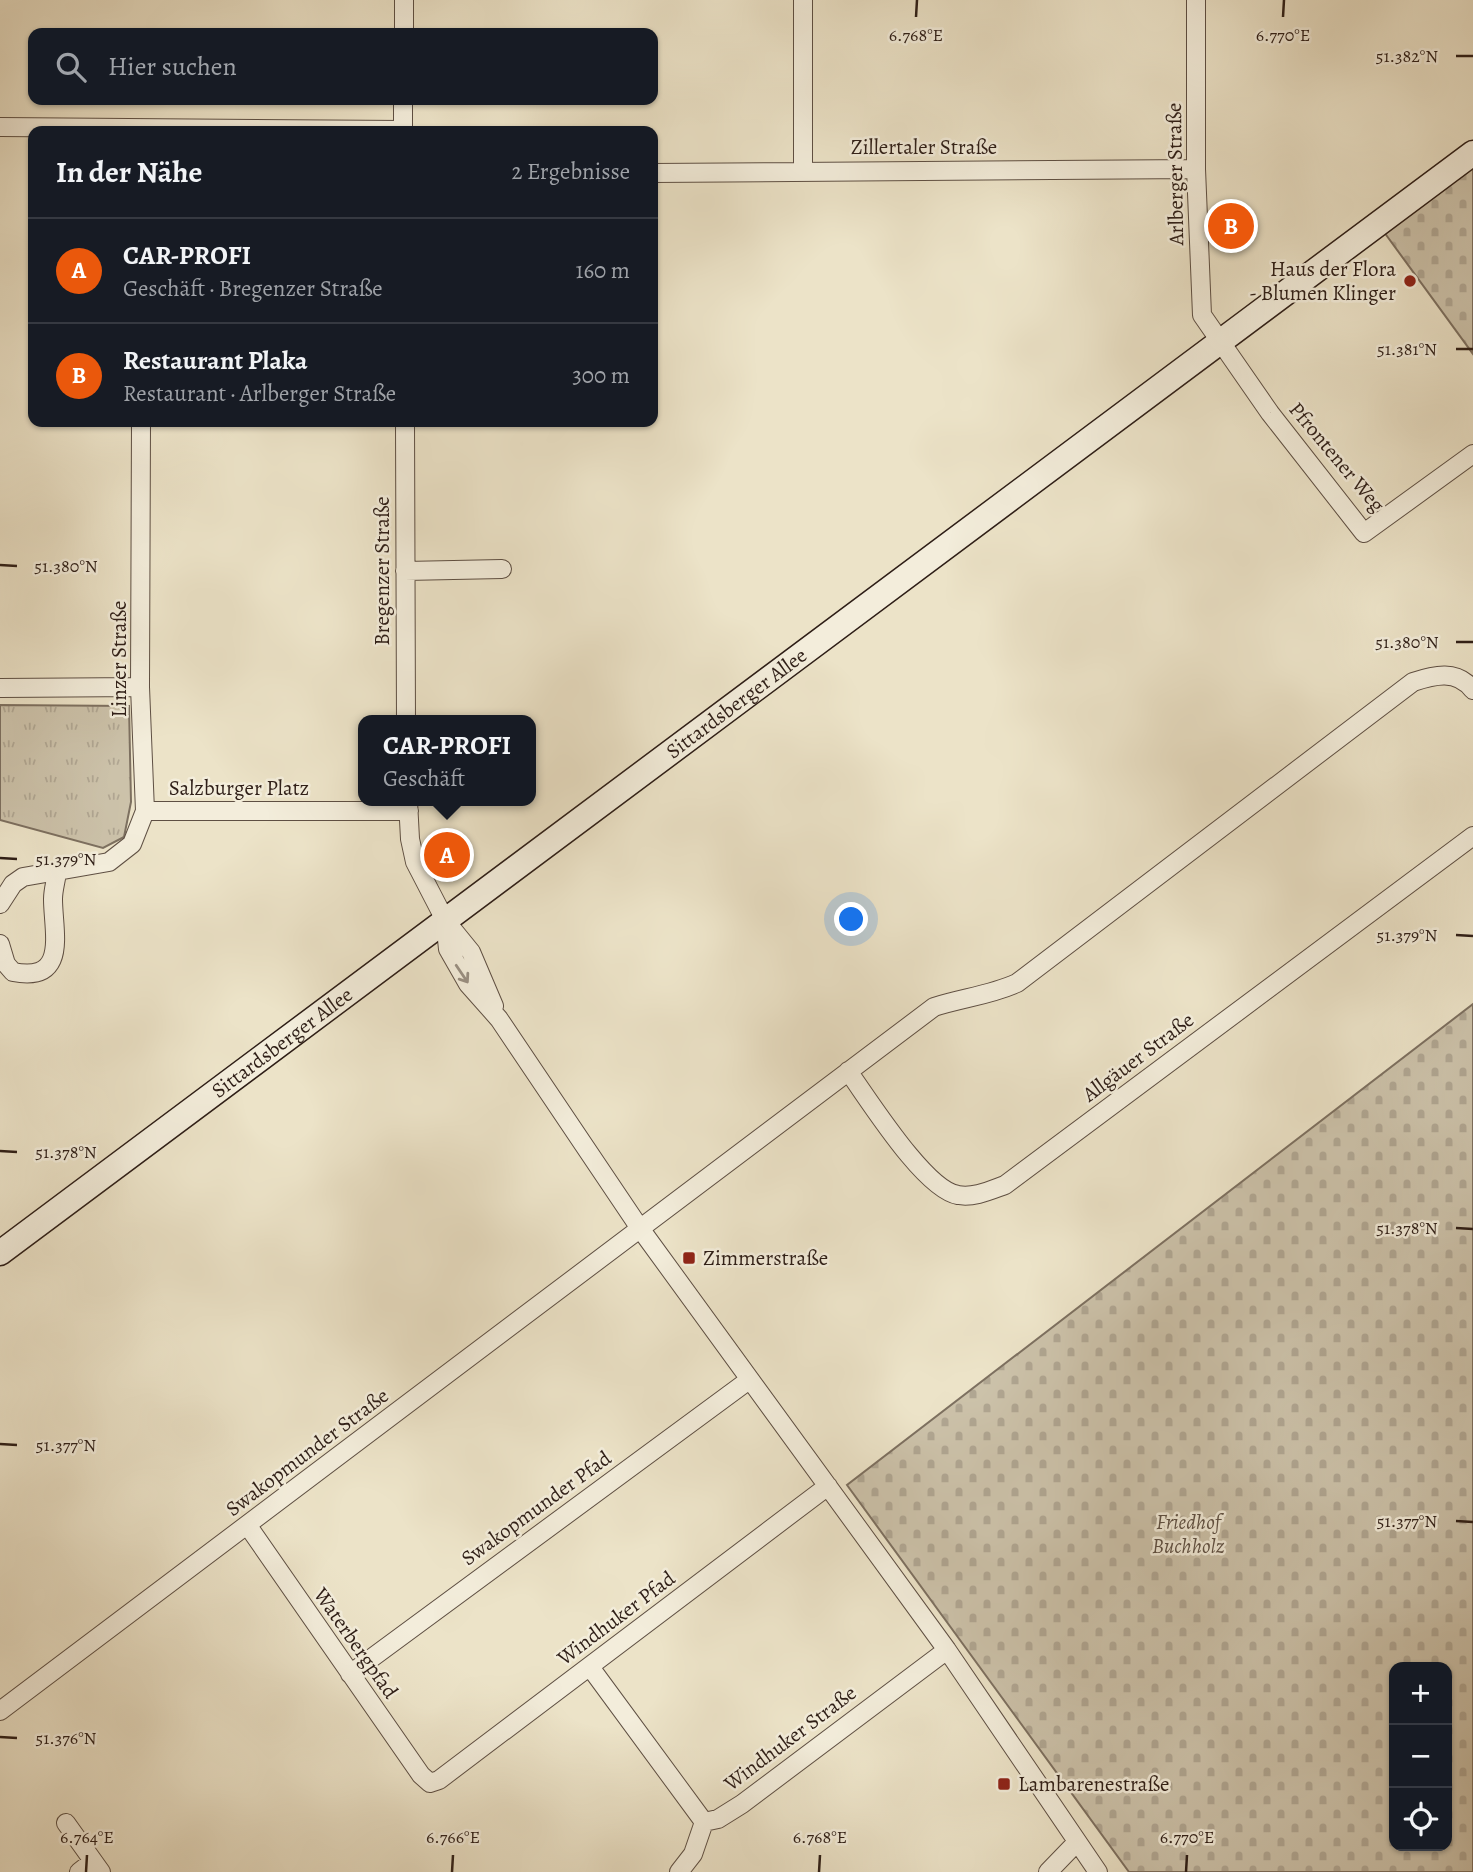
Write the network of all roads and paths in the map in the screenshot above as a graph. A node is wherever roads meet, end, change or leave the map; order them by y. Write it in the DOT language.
graph roads {
  1 [pos="404,0"];
  2 [pos="803,0"];
  3 [pos="1196,0"];
  4 [pos="404,28"];
  5 [pos="403,105"];
  6 [pos="403,126"];
  7 [pos="0,127"];
  8 [pos="28,128"];
  9 [pos="1473,153"];
  10 [pos="1196,169"];
  11 [pos="803,170"];
  12 [pos="658,173"];
  13 [pos="1218,342"];
  14 [pos="141,427"];
  15 [pos="405,427"];
  16 [pos="1473,454"];
  17 [pos="502,569"];
  18 [pos="405,571"];
  19 [pos="140,687"];
  20 [pos="0,688"];
  21 [pos="1473,690"];
  22 [pos="406,715"];
  23 [pos="408,806"];
  24 [pos="145,811"];
  25 [pos="1473,836"];
  26 [pos="57,872"];
  27 [pos="0,904"];
  28 [pos="445,920"];
  29 [pos="0,944"];
  30 [pos="848,1071"];
  31 [pos="639,1227"];
  32 [pos="0,1253"];
  33 [pos="749,1380"];
  34 [pos="828,1486"];
  35 [pos="248,1527"];
  36 [pos="947,1650"];
  37 [pos="590,1667"];
  38 [pos="351,1674"];
  39 [pos="0,1710"];
  40 [pos="430,1783"];
  41 [pos="704,1822"];
  42 [pos="66,1823"];
  43 [pos="1077,1842"];
  44 [pos="97,1867"];
  45 [pos="79,1872"];
  46 [pos="679,1872"];
  47 [pos="1048,1872"];
  48 [pos="1098,1872"];
  1 -- 4 [label="street"];
  2 -- 11 [label="street"];
  3 -- 10 [label="street, Arlberger Straße"];
  5 -- 6 [label="street"];
  7 -- 8 [label="street"];
  9 -- 13 [label="main road, Sittardsberger Allee"];
  10 -- 11 [label="street, Zillertaler Straße"];
  10 -- 13 [label="street, Arlberger Straße"];
  11 -- 12 [label="street, Zillertaler Straße"];
  13 -- 16 [label="street, Pfrontener Weg"];
  13 -- 28 [label="main road, Sittardsberger Allee"];
  14 -- 19 [label="street, Linzer Straße"];
  15 -- 18 [label="street, Bregenzer Straße"];
  17 -- 18 [label="street"];
  18 -- 22 [label="street, Bregenzer Straße"];
  19 -- 20 [label="street"];
  19 -- 24 [label="street, Linzer Straße"];
  21 -- 30 [label="street"];
  23 -- 24 [label="street, Salzburger Platz"];
  23 -- 28 [label="street"];
  24 -- 26 [label="street, Salzburger Platz"];
  25 -- 30 [label="street, Allgäuer Straße"];
  26 -- 27 [label="street, Salzburger Platz"];
  26 -- 29 [label="street"];
  28 -- 31 [label="street"];
  28 -- 32 [label="main road, Sittardsberger Allee"];
  30 -- 31 [label="street"];
  31 -- 33 [label="street"];
  31 -- 35 [label="street, Swakopmunder Straße"];
  33 -- 34 [label="street"];
  33 -- 38 [label="street, Swakopmunder Pfad"];
  34 -- 36 [label="street"];
  34 -- 37 [label="street, Windhuker Pfad"];
  35 -- 38 [label="street, Waterbergpfad"];
  35 -- 39 [label="street, Swakopmunder Straße"];
  36 -- 41 [label="street, Windhuker Straße"];
  36 -- 43 [label="street"];
  37 -- 40 [label="street, Windhuker Pfad"];
  37 -- 41 [label="street"];
  38 -- 40 [label="street, Waterbergpfad"];
  41 -- 46 [label="street"];
  42 -- 44 [label="street"];
  43 -- 47 [label="street"];
  43 -- 48 [label="street"];
  44 -- 45 [label="street"];
}
